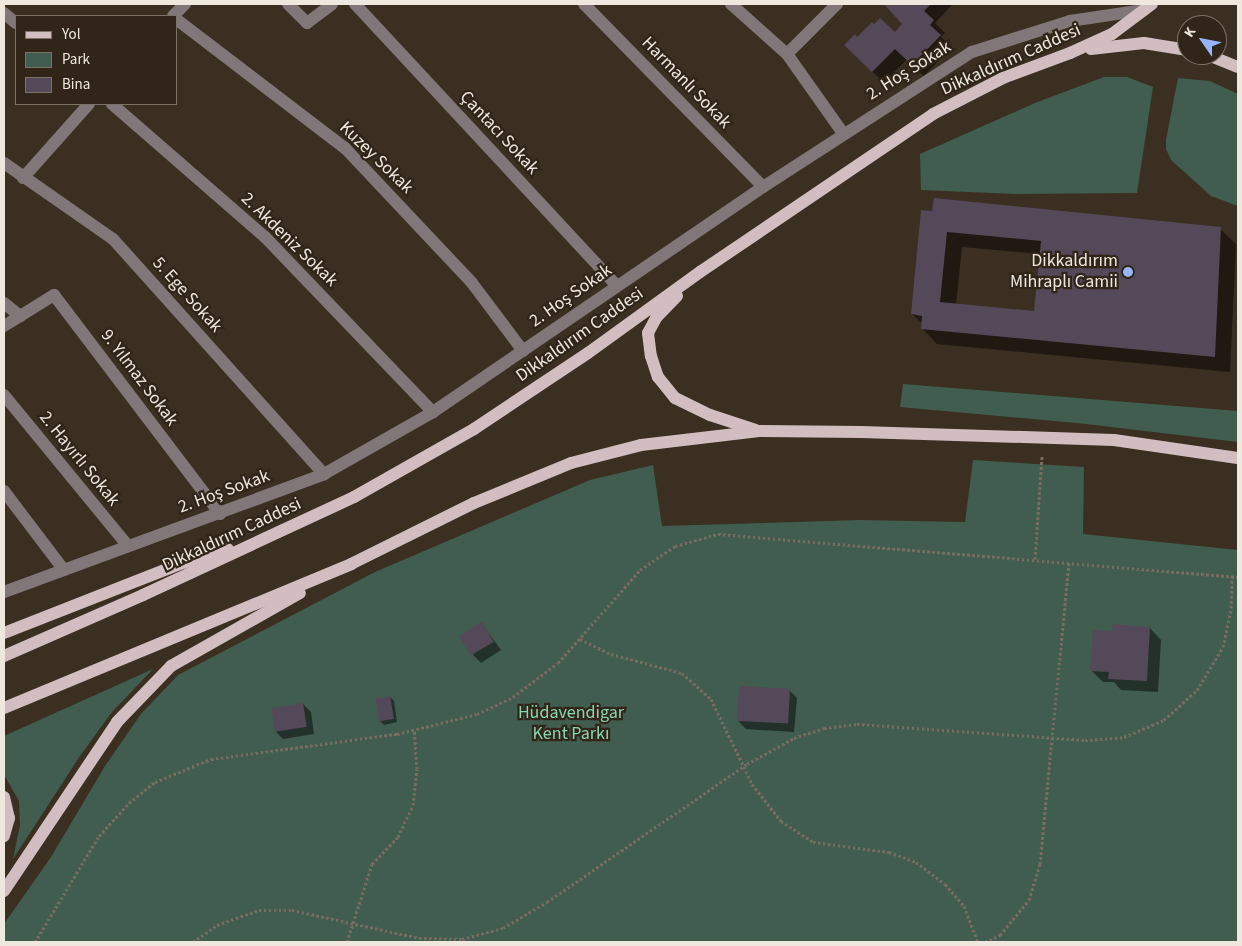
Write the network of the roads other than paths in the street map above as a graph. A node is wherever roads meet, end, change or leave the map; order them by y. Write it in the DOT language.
graph roads {
  1 [pos="185,4"];
  2 [pos="288,4"];
  3 [pos="332,4"];
  4 [pos="355,4"];
  5 [pos="584,4"];
  6 [pos="731,4"];
  7 [pos="837,4"];
  8 [pos="1148,7"];
  9 [pos="4,12"];
  10 [pos="174,15"];
  11 [pos="178,20"];
  12 [pos="15,22"];
  13 [pos="1177,48"];
  14 [pos="1070,53"];
  15 [pos="788,54"];
  16 [pos="88,105"];
  17 [pos="113,105"];
  18 [pos="843,133"];
  19 [pos="4,163"];
  20 [pos="23,178"];
  21 [pos="763,187"];
  22 [pos="700,272"];
  23 [pos="616,286"];
  24 [pos="4,303"];
  25 [pos="20,316"];
  26 [pos="4,326"];
  27 [pos="523,351"];
  28 [pos="4,395"];
  29 [pos="433,412"];
  30 [pos="761,431"];
  31 [pos="1238,458"];
  32 [pos="324,474"];
  33 [pos="4,491"];
  34 [pos="220,514"];
  35 [pos="268,537"];
  36 [pos="127,545"];
  37 [pos="351,564"];
  38 [pos="64,570"];
  39 [pos="4,592"];
  40 [pos="4,633"];
  41 [pos="4,656"];
  42 [pos="4,708"];
  43 [pos="4,797"];
  44 [pos="4,836"];
  45 [pos="4,891"];
  1 -- 10 [label="street"];
  2 -- 3 [label="street"];
  4 -- 23 [label="street, Çantacı Sokak"];
  5 -- 21 [label="street, Harmanlı Sokak"];
  6 -- 15 [label="street"];
  7 -- 15 [label="street"];
  8 -- 14 [label="main road, Dikkaldırım Caddesi"];
  8 -- 18 [label="street, 2. Hoş Sokak"];
  9 -- 12 [label="street"];
  11 -- 27 [label="street, Kuzey Sokak"];
  13 -- 14 [label="main road"];
  14 -- 22 [label="main road, Dikkaldırım Caddesi"];
  15 -- 18 [label="street"];
  16 -- 20 [label="street"];
  17 -- 29 [label="street, 2. Akdeniz Sokak"];
  18 -- 21 [label="street, 2. Hoş Sokak"];
  19 -- 20 [label="street, 5. Ege Sokak"];
  20 -- 32 [label="street, 5. Ege Sokak"];
  21 -- 23 [label="street, 2. Hoş Sokak"];
  22 -- 30 [label="main road"];
  22 -- 35 [label="main road, Dikkaldırım Caddesi"];
  23 -- 27 [label="street, 2. Hoş Sokak"];
  24 -- 25 [label="street"];
  25 -- 26 [label="street, 9. Yılmaz Sokak"];
  25 -- 34 [label="street, 9. Yılmaz Sokak"];
  27 -- 29 [label="street, 2. Hoş Sokak"];
  28 -- 36 [label="street, 2. Hayırlı Sokak"];
  29 -- 32 [label="street, 2. Hoş Sokak"];
  30 -- 31 [label="main road"];
  30 -- 37 [label="main road"];
  32 -- 34 [label="street, 2. Hoş Sokak"];
  33 -- 38 [label="street"];
  34 -- 36 [label="street, 2. Hoş Sokak"];
  35 -- 40 [label="main road"];
  35 -- 41 [label="main road, Dikkaldırım Caddesi"];
  36 -- 38 [label="street, 2. Hoş Sokak"];
  37 -- 42 [label="main road"];
  37 -- 45 [label="main road"];
  38 -- 39 [label="street, 2. Hoş Sokak"];
  43 -- 44 [label="main road"];
}
